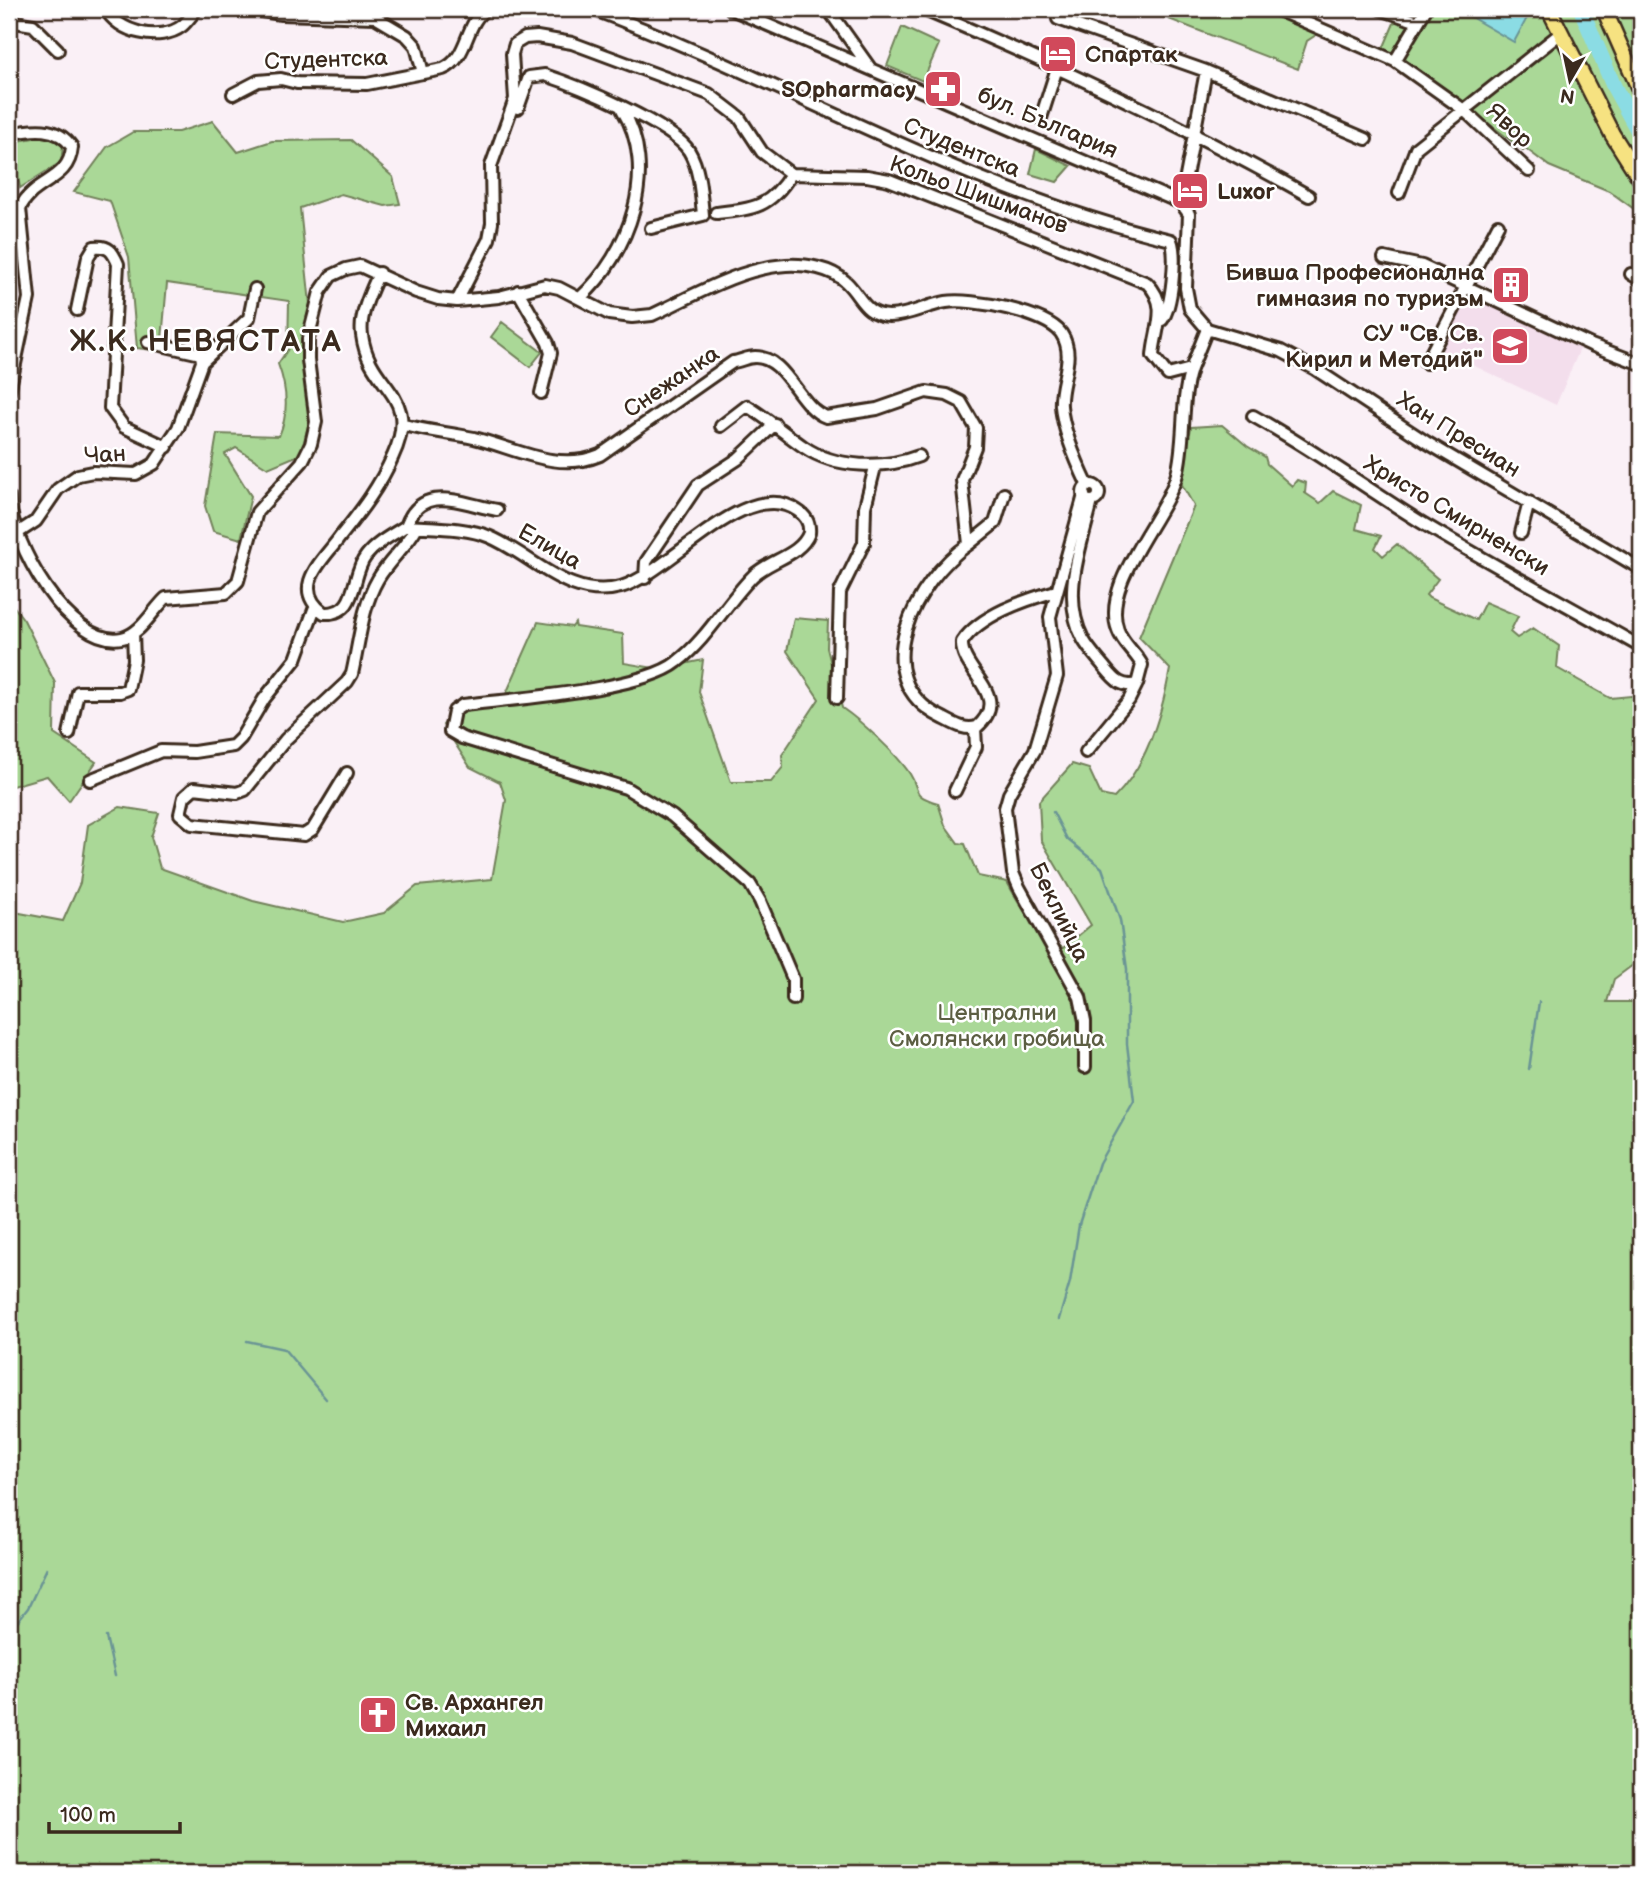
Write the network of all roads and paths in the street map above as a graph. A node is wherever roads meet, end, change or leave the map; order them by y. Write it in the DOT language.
graph roads {
  1 [pos="10,9"];
  2 [pos="106,9"];
  3 [pos="197,9"];
  4 [pos="248,9"];
  5 [pos="486,9"];
  6 [pos="592,9"];
  7 [pos="731,9"];
  8 [pos="828,9"];
  9 [pos="922,9"];
  10 [pos="1275,9"];
  11 [pos="1380,9"];
  12 [pos="1426,9"];
  13 [pos="1604,9"];
  14 [pos="1547,10"];
  15 [pos="9,15"];
  16 [pos="1058,19"];
  17 [pos="9,21"];
  18 [pos="1418,22"];
  19 [pos="1561,33"];
  20 [pos="58,50"];
  21 [pos="1395,61"];
  22 [pos="1057,68"];
  23 [pos="872,70"];
  24 [pos="1206,71"];
  25 [pos="423,73"];
  26 [pos="1641,93"];
  27 [pos="233,94"];
  28 [pos="622,109"];
  29 [pos="1464,110"];
  30 [pos="1041,118"];
  31 [pos="509,123"];
  32 [pos="9,134"];
  33 [pos="1193,135"];
  34 [pos="1366,139"];
  35 [pos="1529,171"];
  36 [pos="791,174"];
  37 [pos="1641,180"];
  38 [pos="1399,193"];
  39 [pos="1309,197"];
  40 [pos="1181,203"];
  41 [pos="716,213"];
  42 [pos="1498,225"];
  43 [pos="652,228"];
  44 [pos="1384,258"];
  45 [pos="379,273"];
  46 [pos="1466,287"];
  47 [pos="255,289"];
  48 [pos="518,291"];
  49 [pos="580,298"];
  50 [pos="457,301"];
  51 [pos="77,310"];
  52 [pos="1162,320"];
  53 [pos="1205,327"];
  54 [pos="148,342"];
  55 [pos="202,362"];
  56 [pos="1426,363"];
  57 [pos="1641,364"];
  58 [pos="1191,369"];
  59 [pos="9,392"];
  60 [pos="541,393"];
  61 [pos="1253,416"];
  62 [pos="775,424"];
  63 [pos="404,425"];
  64 [pos="721,426"];
  65 [pos="167,447"];
  66 [pos="919,457"];
  67 [pos="875,467"];
  68 [pos="1004,494"];
  69 [pos="1088,494"];
  70 [pos="9,497"];
  71 [pos="1529,502"];
  72 [pos="497,510"];
  73 [pos="411,527"];
  74 [pos="1521,533"];
  75 [pos="16,534"];
  76 [pos="970,544"];
  77 [pos="1641,569"];
  78 [pos="645,578"];
  79 [pos="1056,591"];
  80 [pos="315,607"];
  81 [pos="133,633"];
  82 [pos="1641,646"];
  83 [pos="1137,684"];
  84 [pos="837,698"];
  85 [pos="975,728"];
  86 [pos="69,734"];
  87 [pos="1086,752"];
  88 [pos="347,772"];
  89 [pos="90,780"];
  90 [pos="956,791"];
  91 [pos="793,999"];
  92 [pos="1085,1067"];
  1 -- 15 [label="street"];
  2 -- 3 [label="street"];
  4 -- 25 [label="street, Студентска"];
  5 -- 25 [label="street, Студентска"];
  6 -- 52 [label="street, Студентска"];
  7 -- 23 [label="street, бул. България"];
  8 -- 23 [label="street"];
  9 -- 22 [label="street"];
  10 -- 21 [label="street, Явор"];
  11 -- 18 [label="street"];
  12 -- 18 [label="street"];
  13 -- 26 [label="main road"];
  14 -- 19 [label="main road"];
  16 -- 24 [label="street"];
  17 -- 20 [label="street"];
  18 -- 21 [label="street"];
  19 -- 29 [label="street"];
  19 -- 37 [label="main road"];
  21 -- 29 [label="street, Явор"];
  22 -- 30 [label="street"];
  22 -- 33 [label="street"];
  23 -- 40 [label="street, бул. България"];
  24 -- 33 [label="street"];
  24 -- 34 [label="street"];
  25 -- 27 [label="street, Студентска"];
  28 -- 31 [label="street"];
  28 -- 43 [label="street"];
  28 -- 49 [label="street"];
  29 -- 35 [label="street, Явор"];
  29 -- 38 [label="street"];
  31 -- 36 [label="street"];
  31 -- 50 [label="street"];
  32 -- 59 [label="street"];
  33 -- 39 [label="street"];
  33 -- 40 [label="street"];
  36 -- 41 [label="street"];
  36 -- 52 [label="street, Кольо Шишманов"];
  40 -- 53 [label="street"];
  42 -- 46 [label="street"];
  44 -- 46 [label="street"];
  45 -- 50 [label="street"];
  45 -- 63 [label="street"];
  45 -- 81 [label="street"];
  46 -- 56 [label="street"];
  46 -- 57 [label="street"];
  47 -- 55 [label="street, Чан"];
  48 -- 49 [label="street"];
  48 -- 50 [label="street"];
  48 -- 60 [label="street"];
  49 -- 69 [label="street"];
  51 -- 65 [label="street, Чан"];
  52 -- 58 [label="street"];
  53 -- 58 [label="street"];
  53 -- 71 [label="street, Хан Пресиан"];
  54 -- 55 [label="street"];
  55 -- 65 [label="street, Чан"];
  58 -- 83 [label="street"];
  61 -- 82 [label="street, Христо Смирненски"];
  62 -- 64 [label="street"];
  62 -- 67 [label="street"];
  62 -- 78 [label="street"];
  63 -- 76 [label="street, Снежанка"];
  63 -- 80 [label="street"];
  65 -- 75 [label="street, Чан"];
  66 -- 67 [label="street"];
  67 -- 84 [label="street"];
  68 -- 76 [label="street"];
  69 -- 79 [label="street, Беклийца"];
  69 -- 83 [label="street"];
  70 -- 75 [label="street"];
  71 -- 74 [label="street"];
  71 -- 77 [label="street, Хан Пресиан"];
  72 -- 73 [label="street"];
  73 -- 78 [label="street, Елица"];
  73 -- 80 [label="street"];
  73 -- 88 [label="street"];
  75 -- 81 [label="street"];
  76 -- 85 [label="street"];
  78 -- 91 [label="street, Елица"];
  79 -- 85 [label="street"];
  79 -- 92 [label="street, Беклийца"];
  80 -- 89 [label="street"];
  81 -- 86 [label="street"];
  83 -- 87 [label="street"];
  85 -- 90 [label="street"];
}
